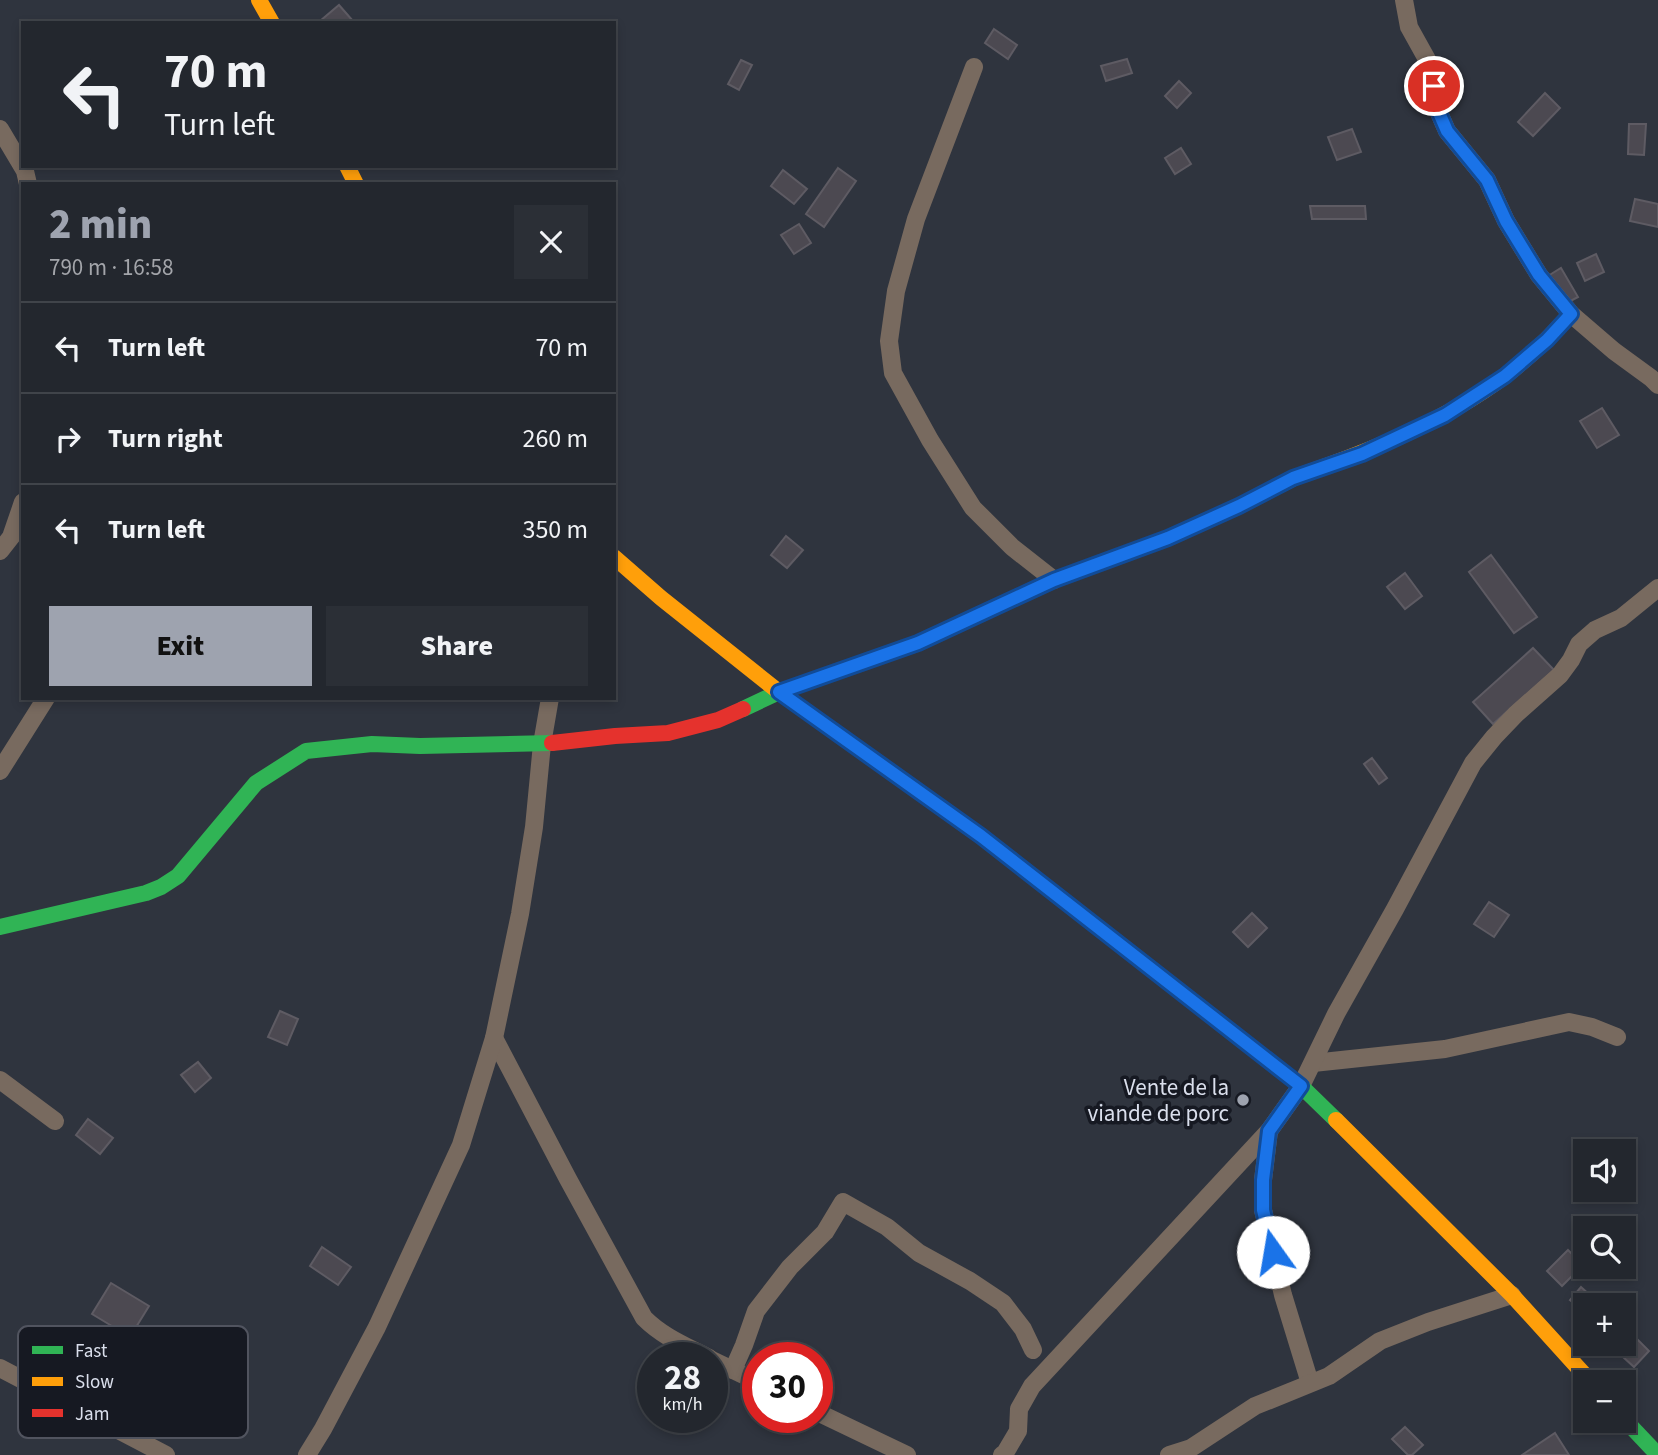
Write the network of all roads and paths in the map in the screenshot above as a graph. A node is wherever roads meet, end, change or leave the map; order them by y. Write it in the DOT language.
graph roads {
  1 [pos="259,0"];
  2 [pos="1404,0"];
  3 [pos="271,21"];
  4 [pos="974,66"];
  5 [pos="0,128"];
  6 [pos="21,164"];
  7 [pos="1571,314"];
  8 [pos="1658,386"];
  9 [pos="21,508"];
  10 [pos="0,551"];
  11 [pos="616,559"];
  12 [pos="1054,580"];
  13 [pos="1658,588"];
  14 [pos="779,692"];
  15 [pos="45,700"];
  16 [pos="550,700"];
  17 [pos="542,744"];
  18 [pos="0,771"];
  19 [pos="0,927"];
  20 [pos="1617,1037"];
  21 [pos="494,1038"];
  22 [pos="1313,1063"];
  23 [pos="0,1080"];
  24 [pos="1301,1086"];
  25 [pos="55,1121"];
  26 [pos="1269,1131"];
  27 [pos="1512,1295"];
  28 [pos="677,1342"];
  29 [pos="1033,1350"];
  30 [pos="0,1368"];
  31 [pos="728,1368"];
  32 [pos="733,1370"];
  33 [pos="1580,1370"];
  34 [pos="742,1374"];
  35 [pos="18,1377"];
  36 [pos="1310,1383"];
  37 [pos="833,1420"];
  38 [pos="1636,1432"];
  39 [pos="134,1438"];
  40 [pos="166,1455"];
  41 [pos="307,1455"];
  42 [pos="906,1455"];
  43 [pos="1002,1455"];
  44 [pos="1169,1455"];
  45 [pos="1658,1455"];
  1 -- 3 [label="street"];
  2 -- 7 [label="street"];
  4 -- 12 [label="street"];
  5 -- 6 [label="street"];
  7 -- 8 [label="street"];
  7 -- 12 [label="street"];
  9 -- 10 [label="street"];
  11 -- 14 [label="street"];
  12 -- 14 [label="street"];
  13 -- 22 [label="street"];
  14 -- 17 [label="street"];
  14 -- 24 [label="street"];
  15 -- 18 [label="street"];
  16 -- 17 [label="street"];
  17 -- 19 [label="street"];
  17 -- 21 [label="street"];
  20 -- 22 [label="street"];
  21 -- 28 [label="street"];
  21 -- 41 [label="street"];
  22 -- 24 [label="street"];
  23 -- 25 [label="street"];
  24 -- 26 [label="street"];
  24 -- 27 [label="street"];
  26 -- 36 [label="street"];
  26 -- 43 [label="street"];
  27 -- 33 [label="street"];
  27 -- 36 [label="street"];
  29 -- 32 [label="street"];
  30 -- 35 [label="street"];
  31 -- 32 [label="street"];
  32 -- 34 [label="street"];
  36 -- 44 [label="street"];
  37 -- 42 [label="street"];
  38 -- 45 [label="street"];
  39 -- 40 [label="street"];
}
